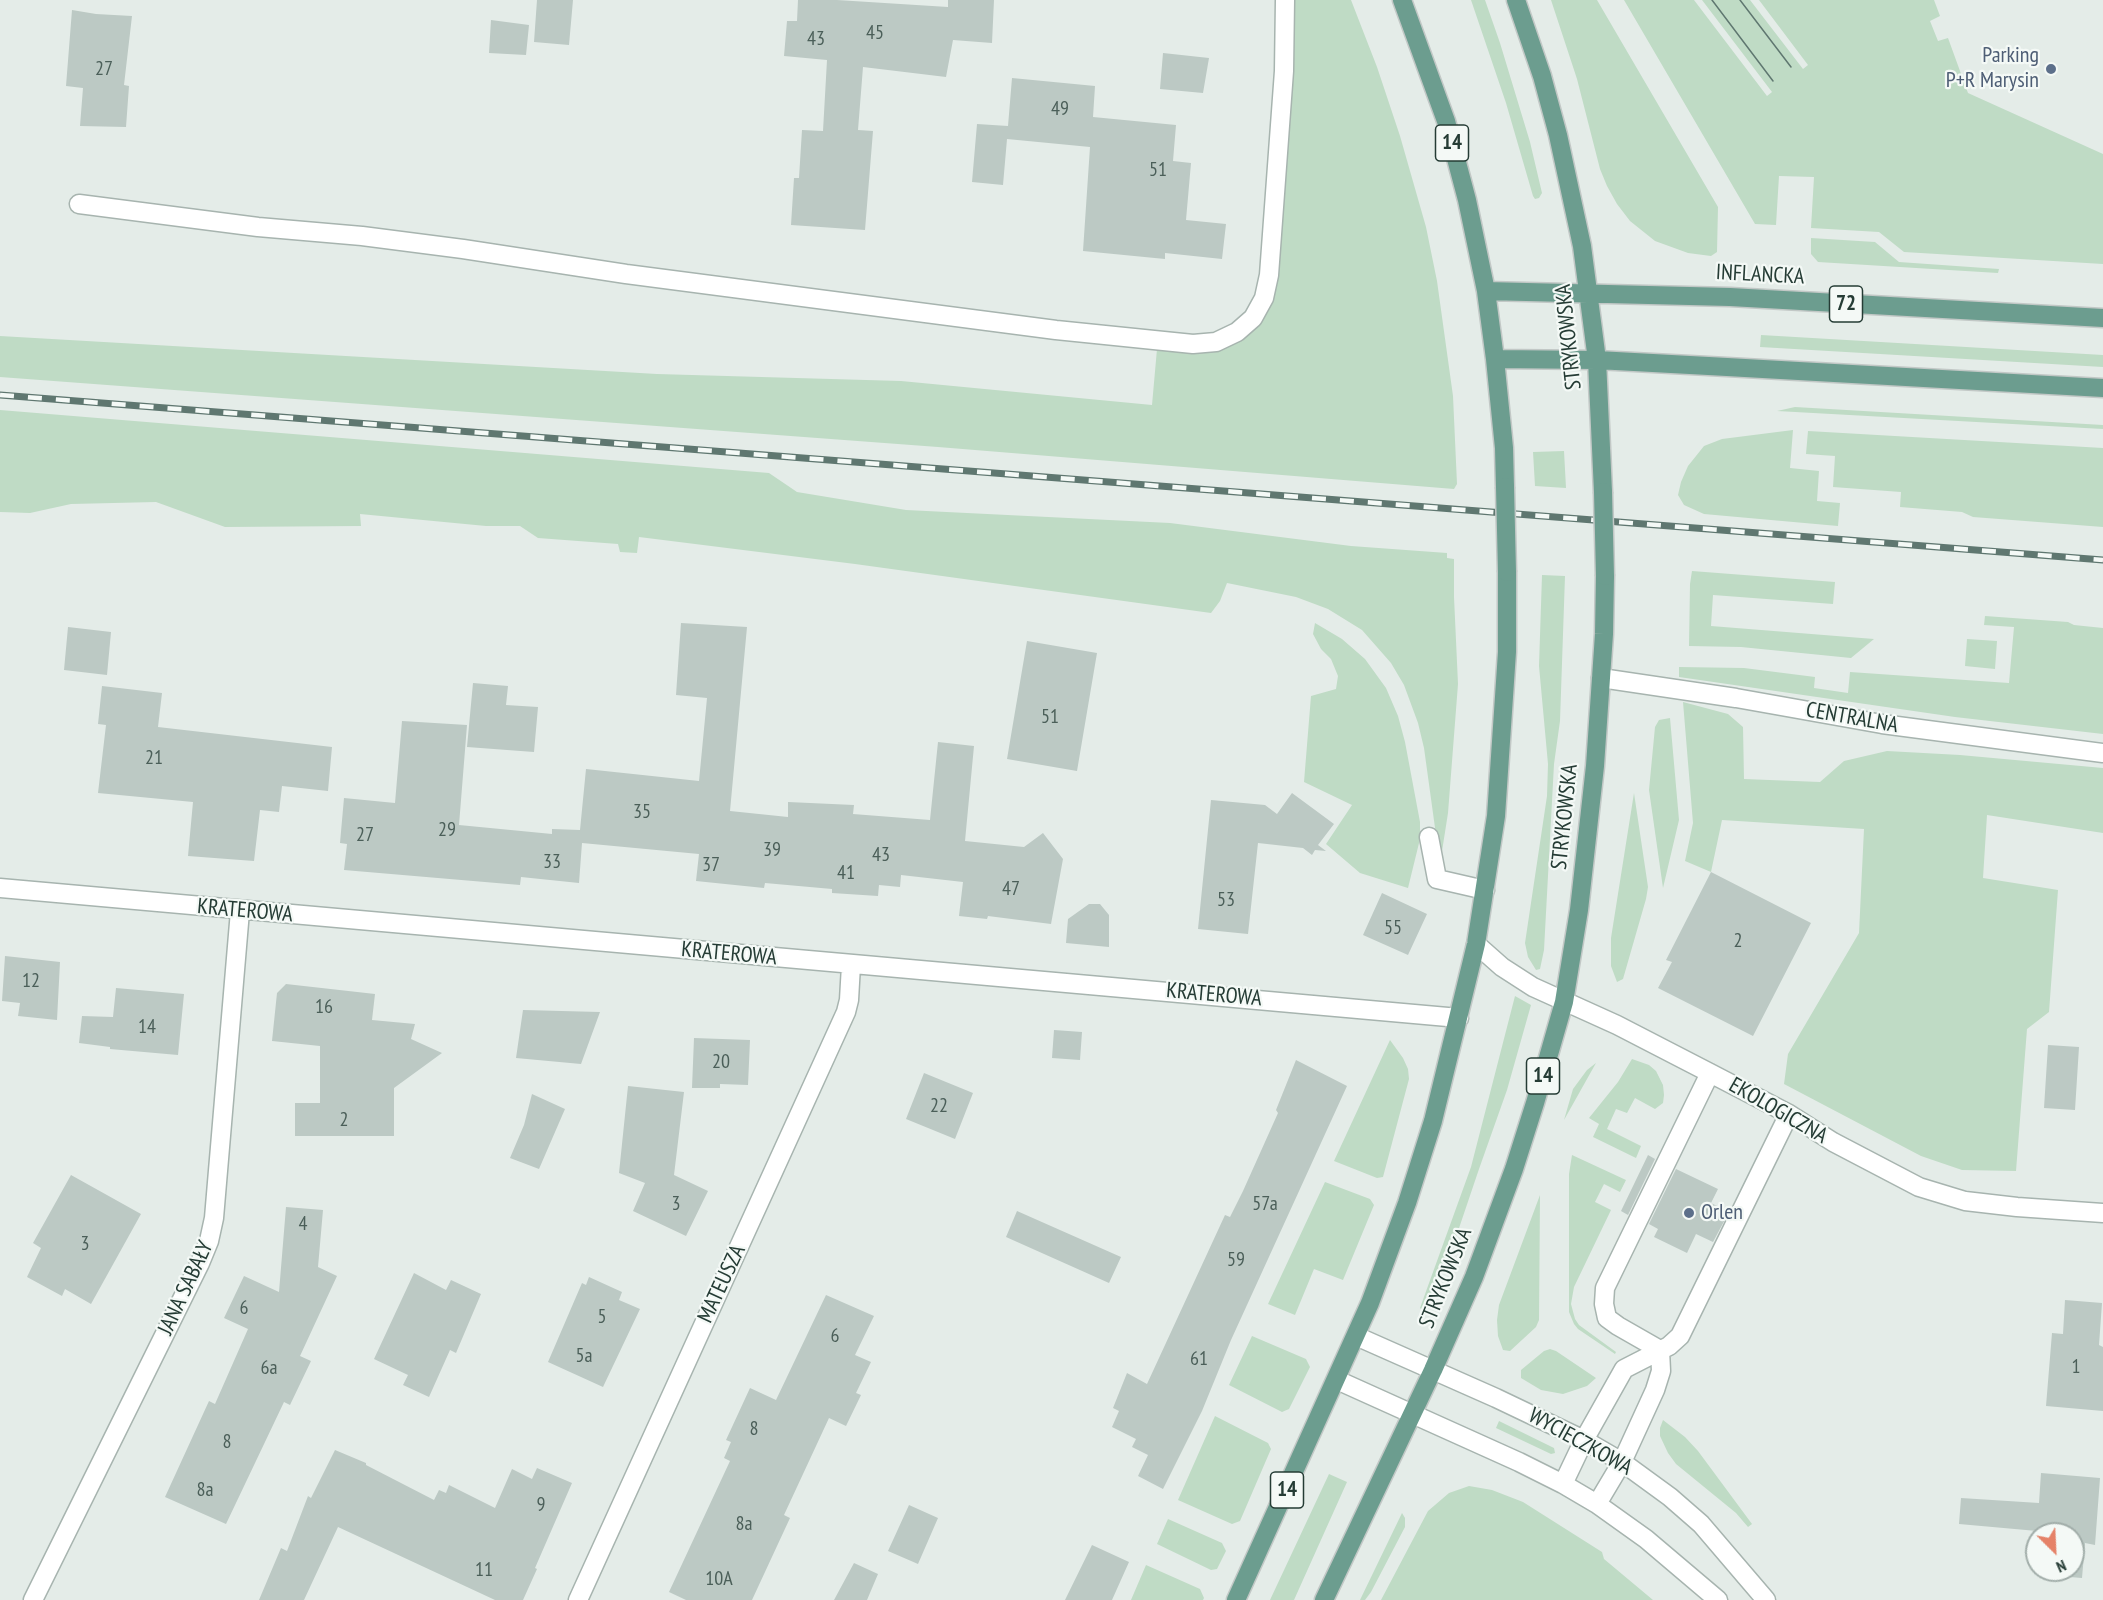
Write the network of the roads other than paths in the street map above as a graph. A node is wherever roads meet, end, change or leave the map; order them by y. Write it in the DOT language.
graph roads {
  1 [pos="1285,0"];
  2 [pos="1402,0"];
  3 [pos="1516,0"];
  4 [pos="79,204"];
  5 [pos="1485,291"];
  6 [pos="1589,294"];
  7 [pos="2103,318"];
  8 [pos="1495,359"];
  9 [pos="1597,360"];
  10 [pos="2103,388"];
  11 [pos="1601,678"];
  12 [pos="2103,753"];
  13 [pos="1429,837"];
  14 [pos="0,888"];
  15 [pos="1485,890"];
  16 [pos="240,911"];
  17 [pos="1476,944"];
  18 [pos="851,964"];
  19 [pos="1564,1002"];
  20 [pos="1459,1018"];
  21 [pos="1710,1073"];
  22 [pos="1789,1114"];
  23 [pos="2103,1213"];
  24 [pos="1356,1336"];
  25 [pos="1660,1350"];
  26 [pos="1433,1370"];
  27 [pos="1337,1380"];
  28 [pos="1412,1414"];
  29 [pos="1584,1440"];
  30 [pos="1622,1462"];
  31 [pos="1563,1484"];
  32 [pos="1597,1504"];
  33 [pos="33,1600"];
  34 [pos="578,1600"];
  35 [pos="1236,1600"];
  36 [pos="1324,1600"];
  37 [pos="1718,1600"];
  38 [pos="1766,1600"];
  1 -- 4 [label="street"];
  2 -- 5 [label="main road, 14"];
  3 -- 6 [label="main road, STRYKOWSKA / 14"];
  5 -- 6 [label="main road, INFLANCKA"];
  5 -- 8 [label="main road, 14"];
  6 -- 7 [label="main road, INFLANCKA / 72"];
  6 -- 9 [label="main road, STRYKOWSKA / 14"];
  8 -- 9 [label="main road"];
  8 -- 15 [label="main road, 14, bridge"];
  9 -- 10 [label="main road"];
  9 -- 11 [label="main road, STRYKOWSKA / 14, bridge"];
  11 -- 12 [label="street, CENTRALNA"];
  11 -- 19 [label="main road, STRYKOWSKA / 14"];
  13 -- 15 [label="street"];
  14 -- 16 [label="street, KRATEROWA"];
  15 -- 17 [label="main road, 14"];
  16 -- 18 [label="street, KRATEROWA"];
  16 -- 33 [label="street, JANA SABAŁY"];
  17 -- 19 [label="street, EKOLOGICZNA"];
  17 -- 20 [label="main road, 14"];
  18 -- 20 [label="street, KRATEROWA"];
  18 -- 34 [label="street, MATEUSZA"];
  19 -- 21 [label="street, EKOLOGICZNA"];
  19 -- 26 [label="main road, STRYKOWSKA / 14"];
  20 -- 24 [label="main road, 14"];
  21 -- 22 [label="street, EKOLOGICZNA"];
  21 -- 25 [label="street"];
  22 -- 23 [label="street, EKOLOGICZNA"];
  22 -- 25 [label="street"];
  24 -- 26 [label="street, WYCIECZKOWA"];
  24 -- 27 [label="main road, 14"];
  25 -- 29 [label="street"];
  25 -- 30 [label="street"];
  26 -- 28 [label="main road, STRYKOWSKA / 14"];
  26 -- 29 [label="street, WYCIECZKOWA"];
  27 -- 28 [label="street, WYCIECZKOWA"];
  27 -- 35 [label="main road, 14"];
  28 -- 31 [label="street, WYCIECZKOWA"];
  28 -- 36 [label="main road, STRYKOWSKA / 14"];
  29 -- 30 [label="street, WYCIECZKOWA"];
  29 -- 31 [label="street"];
  30 -- 32 [label="street"];
  30 -- 38 [label="street, WYCIECZKOWA"];
  31 -- 32 [label="street, WYCIECZKOWA"];
  32 -- 37 [label="street, WYCIECZKOWA"];
}
